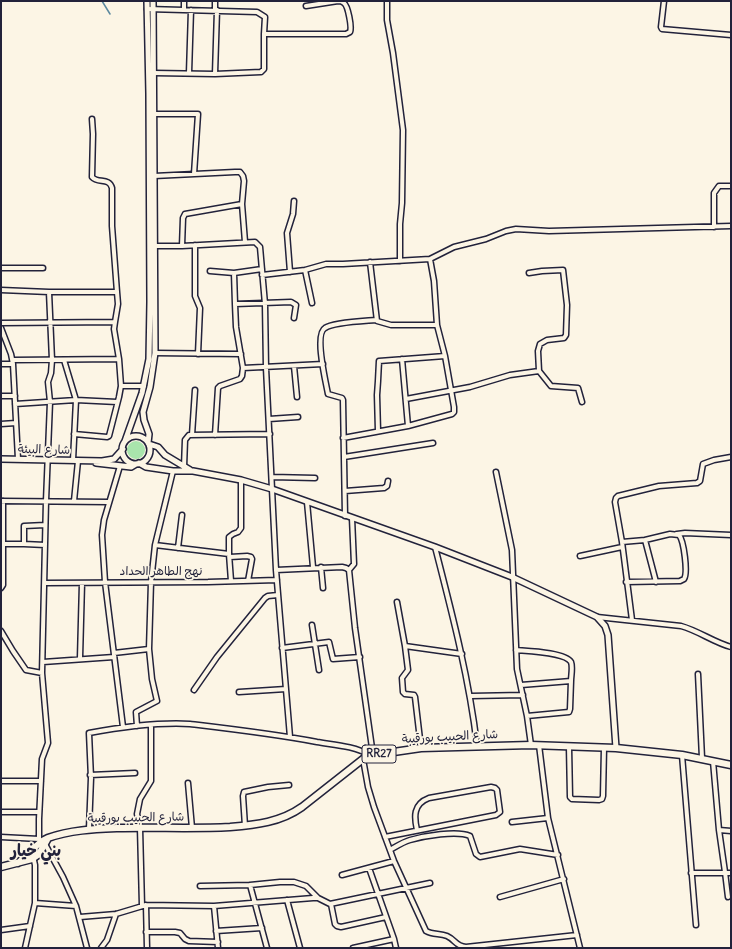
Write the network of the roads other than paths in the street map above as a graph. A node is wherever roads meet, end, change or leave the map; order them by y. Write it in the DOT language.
graph roads {
  1 [pos="147,1"];
  2 [pos="154,1"];
  3 [pos="184,1"];
  4 [pos="215,1"];
  5 [pos="387,1"];
  6 [pos="664,1"];
  7 [pos="306,6"];
  8 [pos="184,10"];
  9 [pos="191,10"];
  10 [pos="216,10"];
  11 [pos="154,11"];
  12 [pos="147,12"];
  13 [pos="264,34"];
  14 [pos="731,35"];
  15 [pos="154,73"];
  16 [pos="189,73"];
  17 [pos="215,74"];
  18 [pos="154,114"];
  19 [pos="92,120"];
  20 [pos="194,174"];
  21 [pos="154,176"];
  22 [pos="731,186"];
  23 [pos="294,201"];
  24 [pos="242,204"];
  25 [pos="731,226"];
  26 [pos="714,227"];
  27 [pos="245,242"];
  28 [pos="195,245"];
  29 [pos="152,246"];
  30 [pos="182,246"];
  31 [pos="152,253"];
  32 [pos="430,259"];
  33 [pos="400,261"];
  34 [pos="370,262"];
  35 [pos="1,268"];
  36 [pos="43,268"];
  37 [pos="262,269"];
  38 [pos="305,270"];
  39 [pos="210,271"];
  40 [pos="290,272"];
  41 [pos="234,273"];
  42 [pos="529,273"];
  43 [pos="262,275"];
  44 [pos="1,290"];
  45 [pos="49,292"];
  46 [pos="117,292"];
  47 [pos="312,303"];
  48 [pos="235,304"];
  49 [pos="264,304"];
  50 [pos="294,318"];
  51 [pos="376,320"];
  52 [pos="50,322"];
  53 [pos="115,322"];
  54 [pos="1,323"];
  55 [pos="437,325"];
  56 [pos="1,328"];
  57 [pos="155,353"];
  58 [pos="198,354"];
  59 [pos="241,354"];
  60 [pos="445,356"];
  61 [pos="119,359"];
  62 [pos="402,359"];
  63 [pos="52,360"];
  64 [pos="64,360"];
  65 [pos="13,362"];
  66 [pos="1,364"];
  67 [pos="323,364"];
  68 [pos="294,366"];
  69 [pos="243,368"];
  70 [pos="266,368"];
  71 [pos="539,371"];
  72 [pos="121,386"];
  73 [pos="144,386"];
  74 [pos="195,390"];
  75 [pos="451,390"];
  76 [pos="1,396"];
  77 [pos="15,396"];
  78 [pos="297,397"];
  79 [pos="406,399"];
  80 [pos="76,400"];
  81 [pos="50,402"];
  82 [pos="118,402"];
  83 [pos="582,402"];
  84 [pos="15,404"];
  85 [pos="298,417"];
  86 [pos="269,419"];
  87 [pos="16,423"];
  88 [pos="1,424"];
  89 [pos="408,426"];
  90 [pos="378,431"];
  91 [pos="74,434"];
  92 [pos="270,434"];
  93 [pos="192,435"];
  94 [pos="215,435"];
  95 [pos="343,438"];
  96 [pos="125,442"];
  97 [pos="149,443"];
  98 [pos="433,444"];
  99 [pos="123,449"];
  100 [pos="344,457"];
  101 [pos="731,458"];
  102 [pos="1,459"];
  103 [pos="18,459"];
  104 [pos="48,460"];
  105 [pos="87,460"];
  106 [pos="75,461"];
  107 [pos="138,464"];
  108 [pos="120,466"];
  109 [pos="184,467"];
  110 [pos="173,471"];
  111 [pos="193,471"];
  112 [pos="496,472"];
  113 [pos="272,477"];
  114 [pos="315,478"];
  115 [pos="241,480"];
  116 [pos="388,481"];
  117 [pos="272,489"];
  118 [pos="345,490"];
  119 [pos="2,501"];
  120 [pos="46,501"];
  121 [pos="74,502"];
  122 [pos="109,502"];
  123 [pos="307,502"];
  124 [pos="182,515"];
  125 [pos="345,516"];
  126 [pos="352,518"];
  127 [pos="46,525"];
  128 [pos="677,534"];
  129 [pos="731,535"];
  130 [pos="644,540"];
  131 [pos="4,544"];
  132 [pos="24,544"];
  133 [pos="45,545"];
  134 [pos="155,545"];
  135 [pos="622,545"];
  136 [pos="435,547"];
  137 [pos="178,548"];
  138 [pos="229,555"];
  139 [pos="580,556"];
  140 [pos="313,567"];
  141 [pos="321,567"];
  142 [pos="276,570"];
  143 [pos="349,570"];
  144 [pos="512,577"];
  145 [pos="277,580"];
  146 [pos="231,581"];
  147 [pos="248,581"];
  148 [pos="104,582"];
  149 [pos="151,582"];
  150 [pos="626,582"];
  151 [pos="656,582"];
  152 [pos="44,583"];
  153 [pos="82,583"];
  154 [pos="1,588"];
  155 [pos="323,588"];
  156 [pos="278,595"];
  157 [pos="397,602"];
  158 [pos="597,617"];
  159 [pos="632,620"];
  160 [pos="312,625"];
  161 [pos="1,631"];
  162 [pos="315,644"];
  163 [pos="405,646"];
  164 [pos="731,647"];
  165 [pos="282,648"];
  166 [pos="149,649"];
  167 [pos="516,650"];
  168 [pos="462,654"];
  169 [pos="114,655"];
  170 [pos="360,657"];
  171 [pos="80,658"];
  172 [pos="42,662"];
  173 [pos="319,670"];
  174 [pos="42,673"];
  175 [pos="698,674"];
  176 [pos="571,682"];
  177 [pos="520,685"];
  178 [pos="286,689"];
  179 [pos="194,690"];
  180 [pos="239,692"];
  181 [pos="523,695"];
  182 [pos="471,696"];
  183 [pos="527,716"];
  184 [pos="151,725"];
  185 [pos="137,726"];
  186 [pos="123,727"];
  187 [pos="290,737"];
  188 [pos="531,745"];
  189 [pos="539,745"];
  190 [pos="478,746"];
  191 [pos="570,747"];
  192 [pos="421,748"];
  193 [pos="604,748"];
  194 [pos="616,748"];
  195 [pos="371,755"];
  196 [pos="682,755"];
  197 [pos="363,758"];
  198 [pos="702,758"];
  199 [pos="713,761"];
  200 [pos="731,765"];
  201 [pos="135,773"];
  202 [pos="90,774"];
  203 [pos="1,781"];
  204 [pos="41,781"];
  205 [pos="188,783"];
  206 [pos="289,785"];
  207 [pos="1,812"];
  208 [pos="39,812"];
  209 [pos="548,818"];
  210 [pos="512,822"];
  211 [pos="245,826"];
  212 [pos="140,828"];
  213 [pos="192,828"];
  214 [pos="89,829"];
  215 [pos="418,830"];
  216 [pos="719,830"];
  217 [pos="731,830"];
  218 [pos="1,836"];
  219 [pos="385,837"];
  220 [pos="43,842"];
  221 [pos="390,850"];
  222 [pos="32,855"];
  223 [pos="558,855"];
  224 [pos="394,860"];
  225 [pos="1,867"];
  226 [pos="369,868"];
  227 [pos="726,872"];
  228 [pos="691,873"];
  229 [pos="731,873"];
  230 [pos="342,875"];
  231 [pos="564,879"];
  232 [pos="430,883"];
  233 [pos="250,885"];
  234 [pos="200,886"];
  235 [pos="407,888"];
  236 [pos="379,894"];
  237 [pos="500,897"];
  238 [pos="728,897"];
  239 [pos="318,898"];
  240 [pos="287,900"];
  241 [pos="255,902"];
  242 [pos="35,903"];
  243 [pos="332,904"];
  244 [pos="76,906"];
  245 [pos="144,906"];
  246 [pos="214,906"];
  247 [pos="116,914"];
  248 [pos="80,916"];
  249 [pos="386,917"];
  250 [pos="696,925"];
  251 [pos="30,926"];
  252 [pos="262,928"];
  253 [pos="1,930"];
  254 [pos="216,931"];
  255 [pos="146,932"];
  256 [pos="577,935"];
  257 [pos="394,939"];
  258 [pos="218,942"];
  259 [pos="25,948"];
  260 [pos="87,948"];
  261 [pos="101,948"];
  262 [pos="147,948"];
  263 [pos="218,948"];
  264 [pos="267,948"];
  265 [pos="300,948"];
  266 [pos="353,948"];
  267 [pos="396,948"];
  268 [pos="580,948"];
  1 -- 12 [label="street"];
  2 -- 11 [label="street"];
  3 -- 8 [label="street"];
  4 -- 10 [label="street"];
  5 -- 33 [label="street"];
  6 -- 14 [label="street"];
  7 -- 13 [label="street"];
  8 -- 9 [label="street"];
  8 -- 11 [label="street"];
  9 -- 10 [label="street"];
  9 -- 16 [label="street"];
  10 -- 13 [label="street"];
  10 -- 17 [label="street"];
  11 -- 12 [label="street"];
  11 -- 15 [label="street"];
  12 -- 29 [label="street"];
  13 -- 17 [label="street"];
  15 -- 16 [label="street"];
  15 -- 18 [label="street"];
  16 -- 17 [label="street"];
  18 -- 20 [label="street"];
  18 -- 21 [label="street"];
  19 -- 46 [label="street"];
  20 -- 21 [label="street"];
  20 -- 24 [label="street"];
  21 -- 29 [label="street"];
  22 -- 26 [label="street"];
  23 -- 40 [label="street"];
  24 -- 27 [label="street"];
  24 -- 30 [label="street"];
  25 -- 26 [label="street"];
  26 -- 32 [label="street"];
  27 -- 28 [label="street"];
  27 -- 37 [label="street"];
  28 -- 30 [label="street"];
  28 -- 58 [label="street"];
  29 -- 30 [label="street"];
  29 -- 31 [label="street"];
  31 -- 57 [label="street"];
  31 -- 73 [label="street"];
  32 -- 33 [label="street"];
  32 -- 55 [label="street"];
  33 -- 34 [label="street"];
  34 -- 38 [label="street"];
  34 -- 51 [label="street"];
  35 -- 36 [label="street"];
  37 -- 41 [label="street"];
  37 -- 43 [label="street"];
  38 -- 40 [label="street"];
  38 -- 47 [label="street"];
  39 -- 41 [label="street"];
  40 -- 43 [label="street"];
  41 -- 48 [label="street"];
  42 -- 71 [label="street"];
  43 -- 49 [label="street"];
  44 -- 45 [label="street"];
  45 -- 46 [label="street"];
  45 -- 52 [label="street"];
  46 -- 53 [label="street"];
  48 -- 49 [label="street"];
  48 -- 59 [label="street"];
  49 -- 50 [label="street"];
  49 -- 70 [label="street"];
  51 -- 55 [label="street"];
  51 -- 67 [label="street"];
  52 -- 53 [label="street"];
  52 -- 54 [label="street"];
  52 -- 63 [label="street"];
  53 -- 61 [label="street"];
  55 -- 60 [label="street"];
  56 -- 65 [label="street"];
  57 -- 58 [label="street"];
  57 -- 97 [label="street"];
  58 -- 59 [label="street"];
  59 -- 69 [label="street"];
  60 -- 62 [label="street"];
  60 -- 75 [label="street"];
  61 -- 64 [label="street"];
  61 -- 72 [label="street"];
  62 -- 79 [label="street"];
  62 -- 90 [label="street"];
  63 -- 64 [label="street"];
  63 -- 65 [label="street"];
  63 -- 81 [label="street"];
  64 -- 80 [label="street"];
  65 -- 66 [label="street"];
  65 -- 77 [label="street"];
  67 -- 68 [label="street"];
  67 -- 95 [label="street"];
  68 -- 70 [label="street"];
  68 -- 78 [label="street"];
  69 -- 70 [label="street"];
  69 -- 94 [label="street"];
  70 -- 86 [label="street"];
  71 -- 75 [label="street"];
  71 -- 83 [label="street"];
  72 -- 73 [label="street"];
  72 -- 82 [label="street"];
  73 -- 96 [label="street"];
  74 -- 93 [label="street"];
  75 -- 79 [label="street"];
  75 -- 89 [label="street"];
  76 -- 77 [label="street"];
  77 -- 84 [label="street"];
  79 -- 89 [label="street"];
  80 -- 81 [label="street"];
  80 -- 82 [label="street"];
  80 -- 91 [label="street"];
  81 -- 84 [label="street"];
  81 -- 104 [label="street"];
  82 -- 91 [label="street"];
  84 -- 87 [label="street"];
  85 -- 86 [label="street"];
  86 -- 92 [label="street"];
  87 -- 88 [label="street"];
  87 -- 103 [label="street"];
  89 -- 90 [label="street"];
  90 -- 95 [label="street"];
  91 -- 106 [label="street"];
  92 -- 94 [label="street"];
  92 -- 113 [label="street"];
  93 -- 94 [label="street"];
  93 -- 109 [label="street"];
  95 -- 100 [label="street"];
  96 -- 97 [label="street"];
  96 -- 99 [label="street"];
  97 -- 107 [label="street"];
  97 -- 109 [label="street"];
  98 -- 100 [label="street"];
  99 -- 105 [label="street"];
  99 -- 107 [label="street"];
  100 -- 118 [label="street"];
  101 -- 135 [label="street"];
  102 -- 103 [label="street, شارع البيئة"];
  103 -- 104 [label="street, شارع البيئة"];
  104 -- 106 [label="street, شارع البيئة"];
  104 -- 120 [label="street"];
  105 -- 106 [label="street, شارع البيئة"];
  105 -- 108 [label="street"];
  106 -- 121 [label="street"];
  107 -- 108 [label="street"];
  107 -- 110 [label="street"];
  108 -- 122 [label="street"];
  109 -- 111 [label="street"];
  110 -- 111 [label="street"];
  110 -- 134 [label="street"];
  111 -- 115 [label="street"];
  112 -- 144 [label="street"];
  113 -- 114 [label="street"];
  113 -- 117 [label="street"];
  115 -- 117 [label="street"];
  115 -- 138 [label="street"];
  116 -- 118 [label="street"];
  117 -- 123 [label="street"];
  117 -- 142 [label="street"];
  118 -- 125 [label="street"];
  119 -- 120 [label="street"];
  119 -- 131 [label="street"];
  120 -- 121 [label="street"];
  120 -- 127 [label="street"];
  121 -- 122 [label="street"];
  122 -- 148 [label="street"];
  123 -- 125 [label="street"];
  123 -- 140 [label="street"];
  124 -- 137 [label="street"];
  125 -- 126 [label="street"];
  126 -- 136 [label="street"];
  126 -- 143 [label="street"];
  127 -- 132 [label="street"];
  127 -- 133 [label="street"];
  128 -- 129 [label="street"];
  128 -- 130 [label="street"];
  128 -- 151 [label="street"];
  130 -- 135 [label="street"];
  130 -- 151 [label="street"];
  131 -- 132 [label="street"];
  131 -- 154 [label="street"];
  132 -- 133 [label="street"];
  133 -- 152 [label="street"];
  134 -- 137 [label="street"];
  134 -- 149 [label="street"];
  135 -- 139 [label="street"];
  135 -- 150 [label="street"];
  136 -- 144 [label="street"];
  136 -- 168 [label="street"];
  137 -- 138 [label="street"];
  138 -- 146 [label="street"];
  138 -- 147 [label="street"];
  140 -- 141 [label="street"];
  140 -- 142 [label="street"];
  141 -- 143 [label="street"];
  141 -- 155 [label="street"];
  142 -- 145 [label="street"];
  143 -- 170 [label="street"];
  144 -- 158 [label="street"];
  144 -- 167 [label="street"];
  145 -- 147 [label="street, نهج الطاهر الحداد"];
  145 -- 156 [label="street"];
  146 -- 147 [label="street, نهج الطاهر الحداد"];
  146 -- 149 [label="street, نهج الطاهر الحداد"];
  148 -- 149 [label="street, نهج الطاهر الحداد"];
  148 -- 153 [label="street, نهج الطاهر الحداد"];
  148 -- 169 [label="street"];
  149 -- 166 [label="street"];
  150 -- 151 [label="street"];
  150 -- 159 [label="street"];
  152 -- 153 [label="street, نهج الطاهر الحداد"];
  152 -- 172 [label="street"];
  153 -- 171 [label="street"];
  156 -- 165 [label="street"];
  156 -- 179 [label="street"];
  157 -- 163 [label="street"];
  158 -- 159 [label="street"];
  158 -- 194 [label="street"];
  159 -- 164 [label="street"];
  160 -- 162 [label="street"];
  161 -- 174 [label="street"];
  162 -- 165 [label="street"];
  162 -- 170 [label="street"];
  162 -- 173 [label="street"];
  163 -- 168 [label="street"];
  163 -- 192 [label="street"];
  165 -- 178 [label="street"];
  166 -- 169 [label="street"];
  166 -- 185 [label="street"];
  167 -- 176 [label="street"];
  167 -- 177 [label="street"];
  168 -- 182 [label="street"];
  169 -- 171 [label="street"];
  169 -- 186 [label="street"];
  170 -- 195 [label="street"];
  171 -- 172 [label="street"];
  172 -- 174 [label="street"];
  174 -- 204 [label="street"];
  175 -- 198 [label="street"];
  176 -- 177 [label="street"];
  176 -- 183 [label="street"];
  177 -- 181 [label="street"];
  178 -- 180 [label="street"];
  178 -- 187 [label="street"];
  181 -- 182 [label="street"];
  181 -- 183 [label="street"];
  182 -- 190 [label="street"];
  183 -- 188 [label="street"];
  184 -- 185 [label="street"];
  184 -- 187 [label="street"];
  184 -- 212 [label="street"];
  185 -- 186 [label="street"];
  186 -- 202 [label="street"];
  187 -- 195 [label="street"];
  188 -- 189 [label="main road, شارع الحبيب بورقيبة / RR27"];
  188 -- 190 [label="main road, شارع الحبيب بورقيبة / RR27"];
  189 -- 191 [label="main road, شارع الحبيب بورقيبة / RR27"];
  189 -- 209 [label="street"];
  190 -- 192 [label="main road, شارع الحبيب بورقيبة / RR27"];
  191 -- 193 [label="main road, شارع الحبيب بورقيبة / RR27"];
  191 -- 193 [label="street"];
  192 -- 195 [label="main road, شارع الحبيب بورقيبة / RR27"];
  193 -- 194 [label="main road, شارع الحبيب بورقيبة / RR27"];
  194 -- 196 [label="main road, شارع الحبيب بورقيبة / RR27"];
  195 -- 197 [label="main road, شارع الحبيب بورقيبة / RR27"];
  196 -- 198 [label="main road, شارع الحبيب بورقيبة / RR27"];
  196 -- 228 [label="street"];
  197 -- 211 [label="main road, شارع الحبيب بورقيبة / RR27"];
  197 -- 219 [label="street"];
  198 -- 199 [label="main road, شارع الحبيب بورقيبة / RR27"];
  199 -- 200 [label="main road, شارع الحبيب بورقيبة / RR27"];
  199 -- 216 [label="street"];
  201 -- 202 [label="street"];
  202 -- 214 [label="street"];
  203 -- 204 [label="street"];
  204 -- 208 [label="street"];
  205 -- 213 [label="street"];
  206 -- 211 [label="street"];
  207 -- 208 [label="street"];
  208 -- 220 [label="street"];
  209 -- 210 [label="street"];
  209 -- 223 [label="street"];
  211 -- 213 [label="main road, شارع الحبيب بورقيبة / RR27"];
  212 -- 213 [label="main road, شارع الحبيب بورقيبة / RR27"];
  212 -- 214 [label="main road, شارع الحبيب بورقيبة / RR27"];
  212 -- 245 [label="street"];
  214 -- 220 [label="main road, شارع الحبيب بورقيبة / RR27"];
  215 -- 215 [label="street"];
  215 -- 219 [label="street"];
  216 -- 217 [label="street"];
  216 -- 227 [label="street"];
  218 -- 220 [label="street"];
  219 -- 221 [label="street"];
  220 -- 222 [label="main road"];
  220 -- 244 [label="street"];
  221 -- 223 [label="street"];
  221 -- 224 [label="street"];
  222 -- 225 [label="main road"];
  222 -- 242 [label="street"];
  223 -- 231 [label="street"];
  224 -- 226 [label="street"];
  224 -- 235 [label="street"];
  226 -- 230 [label="street"];
  226 -- 236 [label="street"];
  227 -- 228 [label="street"];
  227 -- 229 [label="street"];
  227 -- 238 [label="street"];
  228 -- 250 [label="street"];
  231 -- 237 [label="street"];
  231 -- 256 [label="street"];
  232 -- 235 [label="street"];
  233 -- 234 [label="street"];
  233 -- 239 [label="street"];
  233 -- 241 [label="street"];
  235 -- 236 [label="street"];
  235 -- 256 [label="street"];
  236 -- 243 [label="street"];
  236 -- 249 [label="street"];
  239 -- 240 [label="street"];
  239 -- 243 [label="street"];
  240 -- 241 [label="street"];
  240 -- 265 [label="street"];
  241 -- 246 [label="street"];
  241 -- 252 [label="street"];
  242 -- 244 [label="street"];
  242 -- 251 [label="street"];
  243 -- 249 [label="street"];
  244 -- 248 [label="street"];
  245 -- 246 [label="street"];
  245 -- 247 [label="street"];
  245 -- 255 [label="street"];
  246 -- 254 [label="street"];
  247 -- 248 [label="street"];
  247 -- 261 [label="street"];
  248 -- 260 [label="street"];
  249 -- 257 [label="street"];
  251 -- 253 [label="street"];
  251 -- 259 [label="street"];
  252 -- 254 [label="street"];
  252 -- 264 [label="street"];
  254 -- 258 [label="street"];
  255 -- 258 [label="street"];
  255 -- 262 [label="street"];
  256 -- 268 [label="street"];
  257 -- 266 [label="street"];
  257 -- 267 [label="street"];
  258 -- 263 [label="street"];
}
